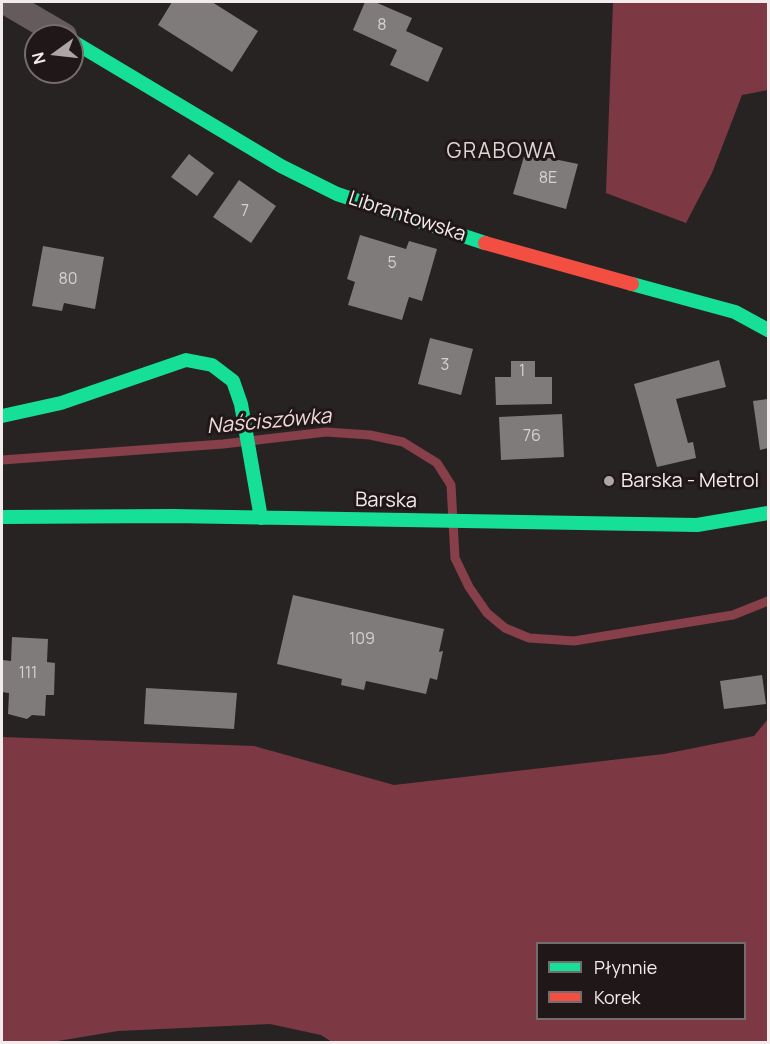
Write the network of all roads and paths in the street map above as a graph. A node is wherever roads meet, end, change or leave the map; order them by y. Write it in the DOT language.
graph roads {
  1 [pos="6,2"];
  2 [pos="44,24"];
  3 [pos="84,48"];
  4 [pos="768,330"];
  5 [pos="2,416"];
  6 [pos="768,513"];
  7 [pos="2,517"];
  8 [pos="261,518"];
  1 -- 2 [label="street"];
  3 -- 4 [label="street, Librantowska"];
  5 -- 8 [label="street"];
  6 -- 8 [label="street, Barska"];
  7 -- 8 [label="street, Barska"];
}
